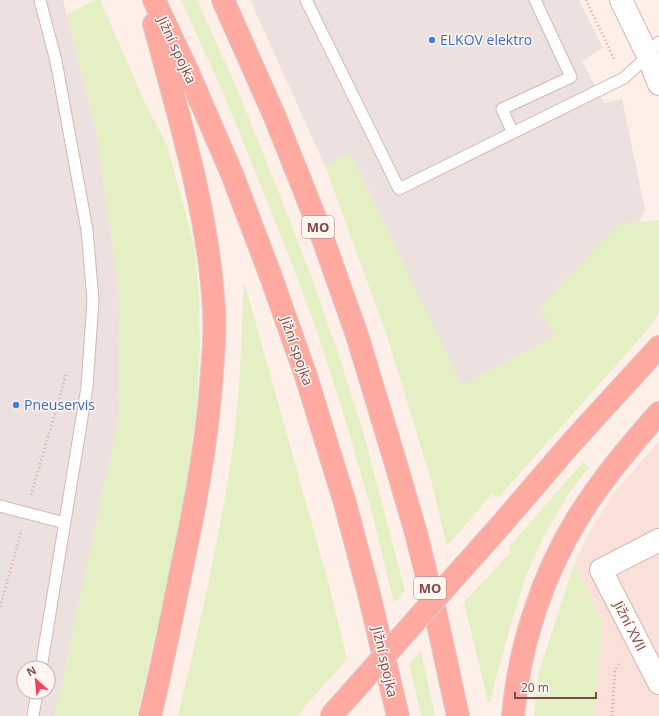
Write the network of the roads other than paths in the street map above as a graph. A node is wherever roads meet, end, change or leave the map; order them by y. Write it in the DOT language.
graph roads {
  1 [pos="40,0"];
  2 [pos="148,0"];
  3 [pos="154,0"];
  4 [pos="223,0"];
  5 [pos="306,0"];
  6 [pos="535,0"];
  7 [pos="621,0"];
  8 [pos="654,49"];
  9 [pos="659,84"];
  10 [pos="513,133"];
  11 [pos="659,347"];
  12 [pos="659,413"];
  13 [pos="0,506"];
  14 [pos="65,523"];
  15 [pos="659,540"];
  16 [pos="42,660"];
  17 [pos="659,683"];
  18 [pos="36,700"];
  19 [pos="33,716"];
  20 [pos="150,716"];
  21 [pos="331,716"];
  22 [pos="398,716"];
  23 [pos="458,716"];
  24 [pos="513,716"];
  1 -- 14 [label="lane"];
  2 -- 20 [label="highway"];
  3 -- 22 [label="highway, Jižní spojka"];
  4 -- 23 [label="highway, MO"];
  5 -- 10 [label="lane"];
  6 -- 10 [label="lane"];
  7 -- 8 [label="street"];
  8 -- 9 [label="street"];
  8 -- 10 [label="lane"];
  11 -- 21 [label="highway, bridge"];
  12 -- 24 [label="highway"];
  13 -- 14 [label="lane"];
  14 -- 16 [label="lane"];
  15 -- 17 [label="street, Jižní XVII"];
  18 -- 19 [label="lane"];
}
